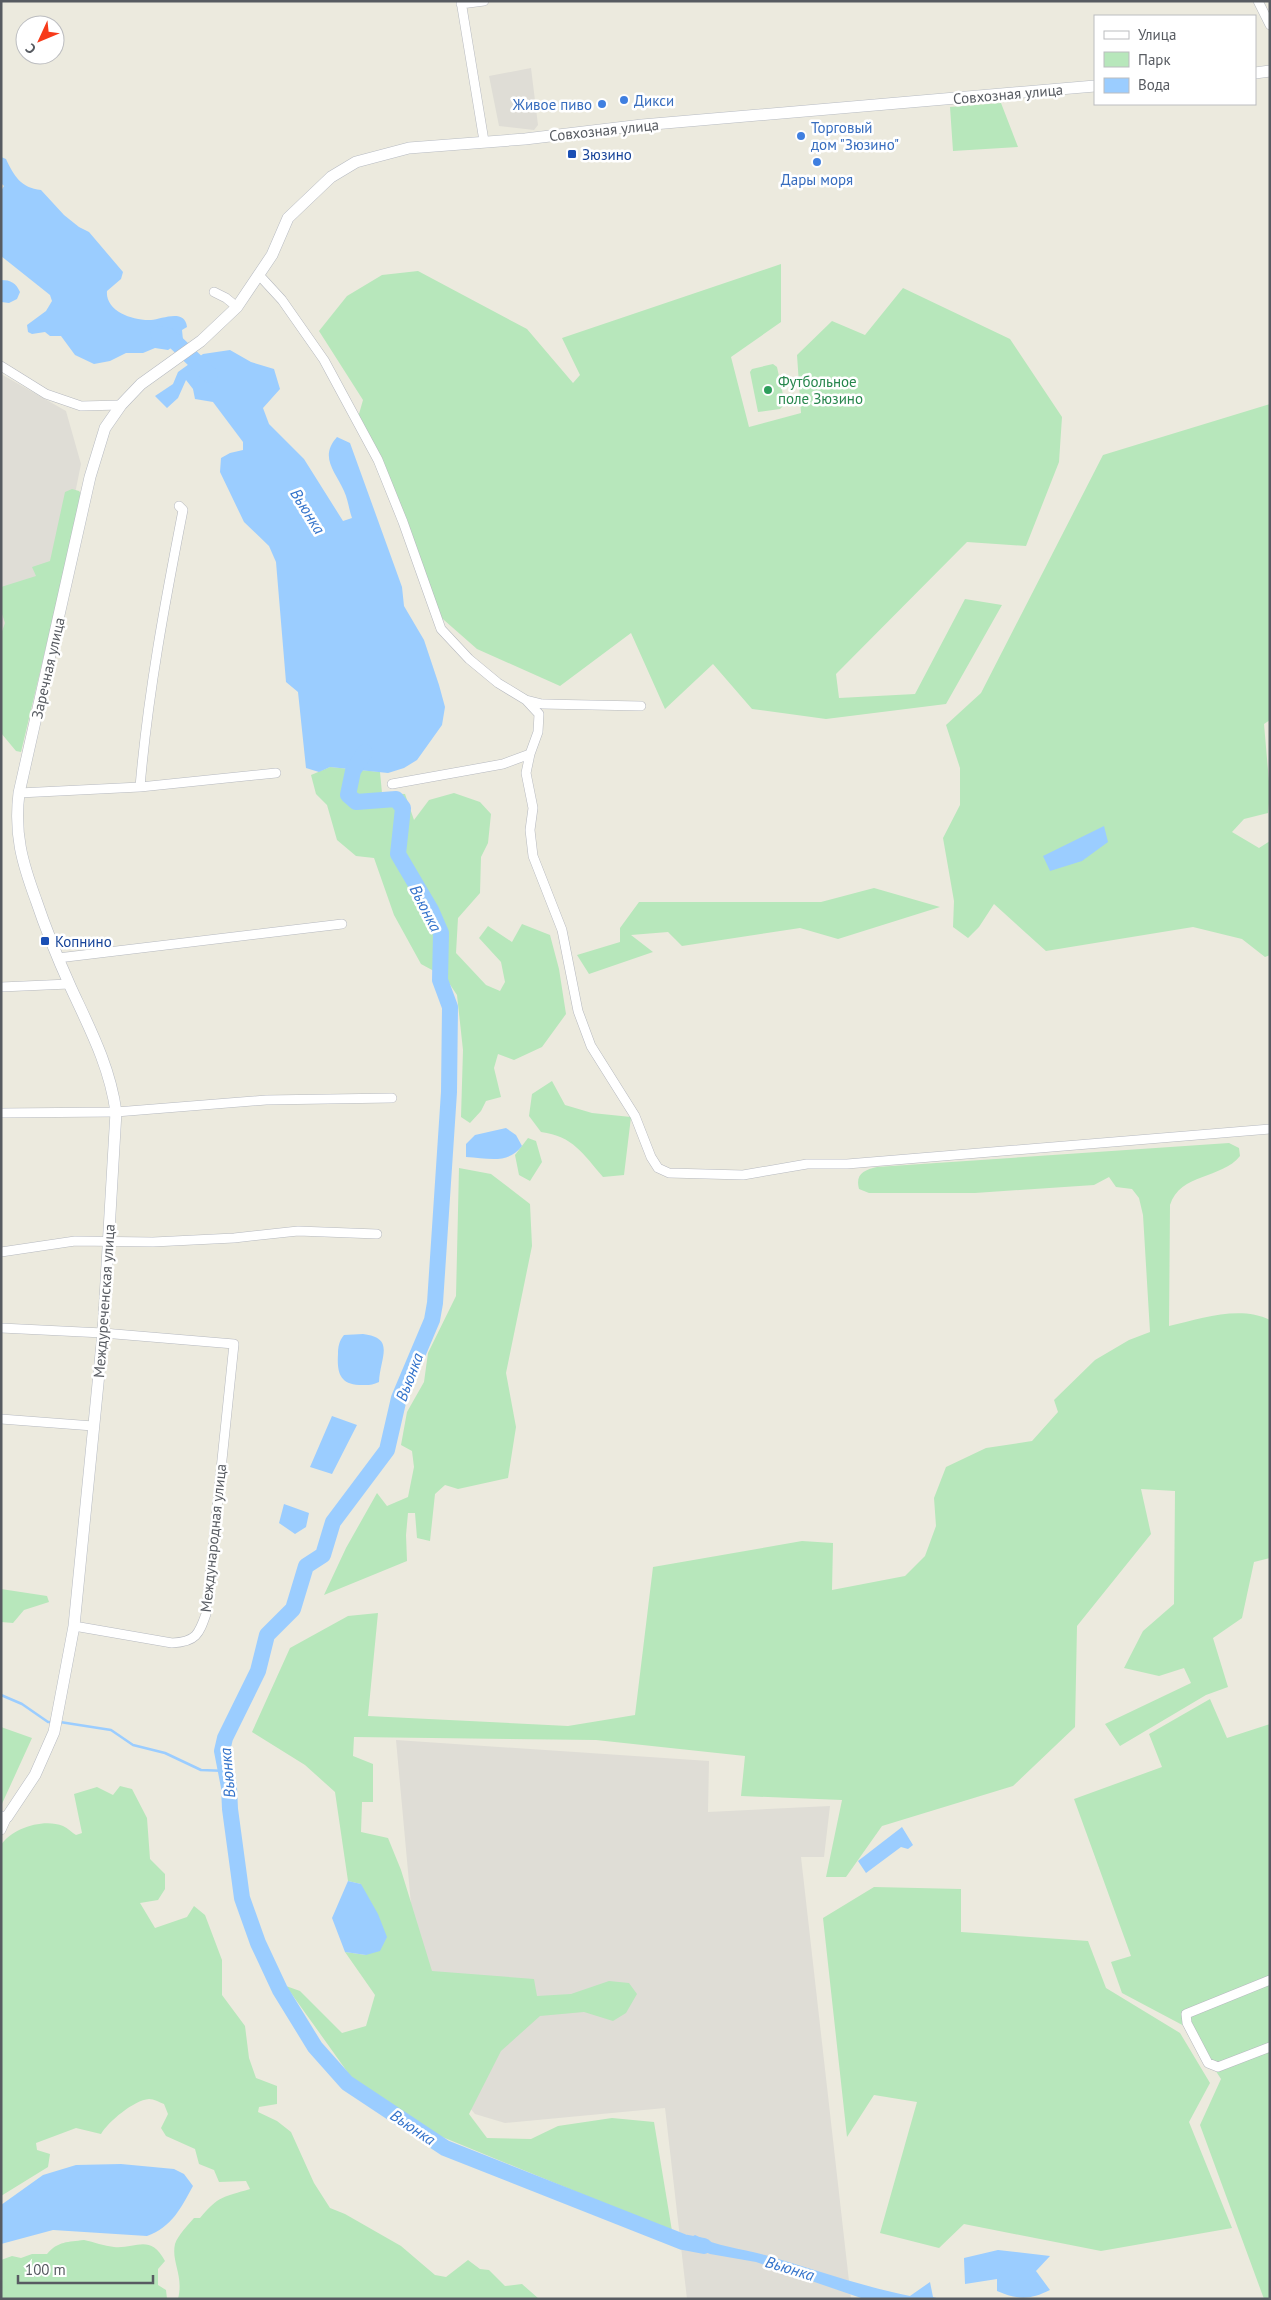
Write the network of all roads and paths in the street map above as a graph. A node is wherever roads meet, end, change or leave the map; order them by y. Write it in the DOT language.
graph roads {
  1 [pos="484,1"];
  2 [pos="1258,1"];
  3 [pos="461,3"];
  4 [pos="1270,25"];
  5 [pos="1270,71"];
  6 [pos="1256,72"];
  7 [pos="1094,86"];
  8 [pos="484,141"];
  9 [pos="259,275"];
  10 [pos="214,292"];
  11 [pos="236,307"];
  12 [pos="1,366"];
  13 [pos="160,368"];
  14 [pos="121,405"];
  15 [pos="179,506"];
  16 [pos="526,700"];
  17 [pos="641,706"];
  18 [pos="530,754"];
  19 [pos="276,773"];
  20 [pos="392,784"];
  21 [pos="140,787"];
  22 [pos="19,793"];
  23 [pos="342,924"];
  24 [pos="58,958"];
  25 [pos="69,984"];
  26 [pos="1,987"];
  27 [pos="392,1098"];
  28 [pos="116,1112"];
  29 [pos="1,1113"];
  30 [pos="1270,1129"];
  31 [pos="377,1234"];
  32 [pos="108,1240"];
  33 [pos="1,1252"];
  34 [pos="1,1328"];
  35 [pos="103,1333"];
  36 [pos="1,1419"];
  37 [pos="94,1426"];
  38 [pos="74,1626"];
  39 [pos="4,1816"];
  40 [pos="1,1830"];
  41 [pos="1270,1980"];
  42 [pos="1270,2047"];
  1 -- 3 [label="street"];
  2 -- 4 [label="street"];
  3 -- 8 [label="street"];
  5 -- 6 [label="street"];
  7 -- 8 [label="street, Совхозная улица"];
  8 -- 9 [label="street, Совхозная улица"];
  9 -- 11 [label="street, Совхозная улица"];
  9 -- 16 [label="street"];
  10 -- 11 [label="street"];
  11 -- 13 [label="street, Совхозная улица"];
  12 -- 14 [label="street"];
  13 -- 14 [label="street, Заречная улица"];
  14 -- 22 [label="street, Заречная улица"];
  15 -- 21 [label="street"];
  16 -- 17 [label="street"];
  16 -- 18 [label="street"];
  18 -- 20 [label="street"];
  18 -- 30 [label="street"];
  19 -- 21 [label="street"];
  21 -- 22 [label="street"];
  22 -- 24 [label="street, Заречная улица"];
  23 -- 24 [label="street"];
  24 -- 25 [label="street, Заречная улица"];
  25 -- 26 [label="street"];
  25 -- 28 [label="street, Междуреченская улица"];
  27 -- 28 [label="street"];
  28 -- 29 [label="street"];
  28 -- 32 [label="street, Междуреченская улица"];
  31 -- 32 [label="street"];
  32 -- 33 [label="street"];
  32 -- 35 [label="street, Междуреченская улица"];
  34 -- 35 [label="street"];
  35 -- 37 [label="street, Междуреченская улица"];
  35 -- 38 [label="street, Международная улица"];
  36 -- 37 [label="street"];
  37 -- 38 [label="street, Междуреченская улица"];
  38 -- 39 [label="street, Междуреченская улица"];
  39 -- 40 [label="street"];
  41 -- 42 [label="street"];
}
